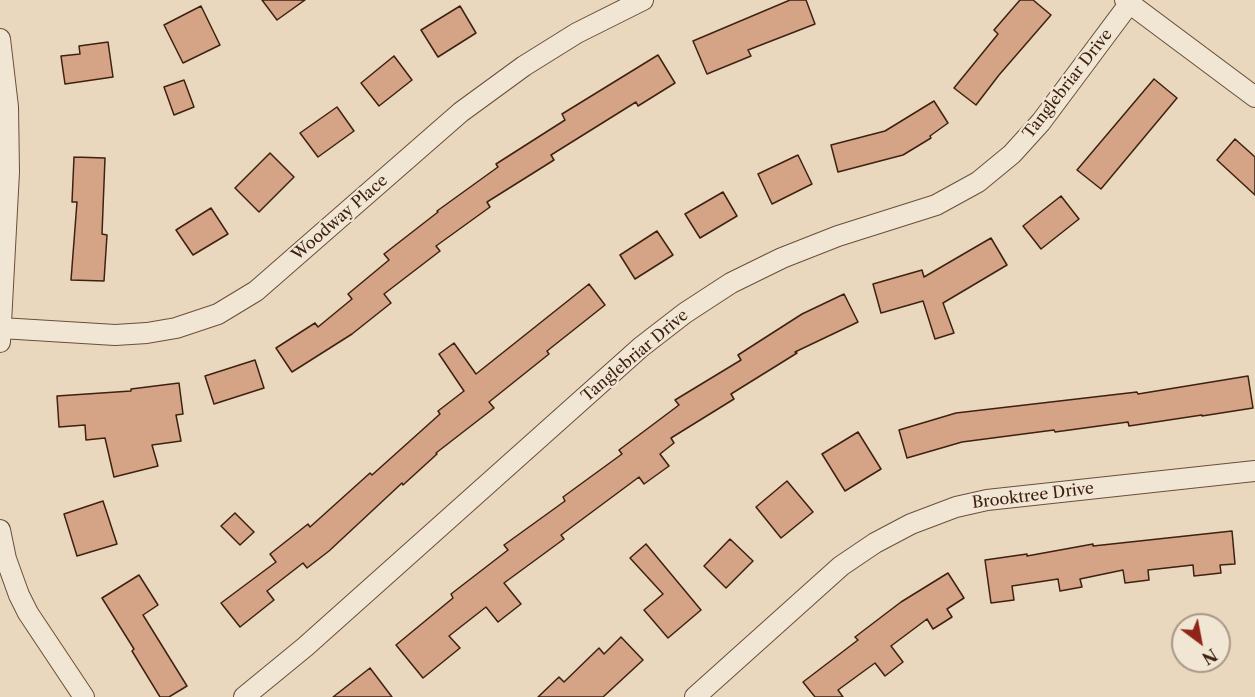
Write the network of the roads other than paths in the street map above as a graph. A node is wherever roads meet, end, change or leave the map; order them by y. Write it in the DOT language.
graph roads {
  1 [pos="643,0"];
  2 [pos="1129,1"];
  3 [pos="0,39"];
  4 [pos="1255,97"];
  5 [pos="1,328"];
  6 [pos="0,342"];
  7 [pos="1255,471"];
  8 [pos="0,530"];
  9 [pos="84,697"];
  10 [pos="244,697"];
  11 [pos="695,697"];
  1 -- 5 [label="street, Woodway Place"];
  2 -- 4 [label="street"];
  2 -- 10 [label="street, Tanglebriar Drive"];
  3 -- 5 [label="street"];
  5 -- 6 [label="street"];
  7 -- 11 [label="street, Brooktree Drive"];
  8 -- 9 [label="street"];
}
